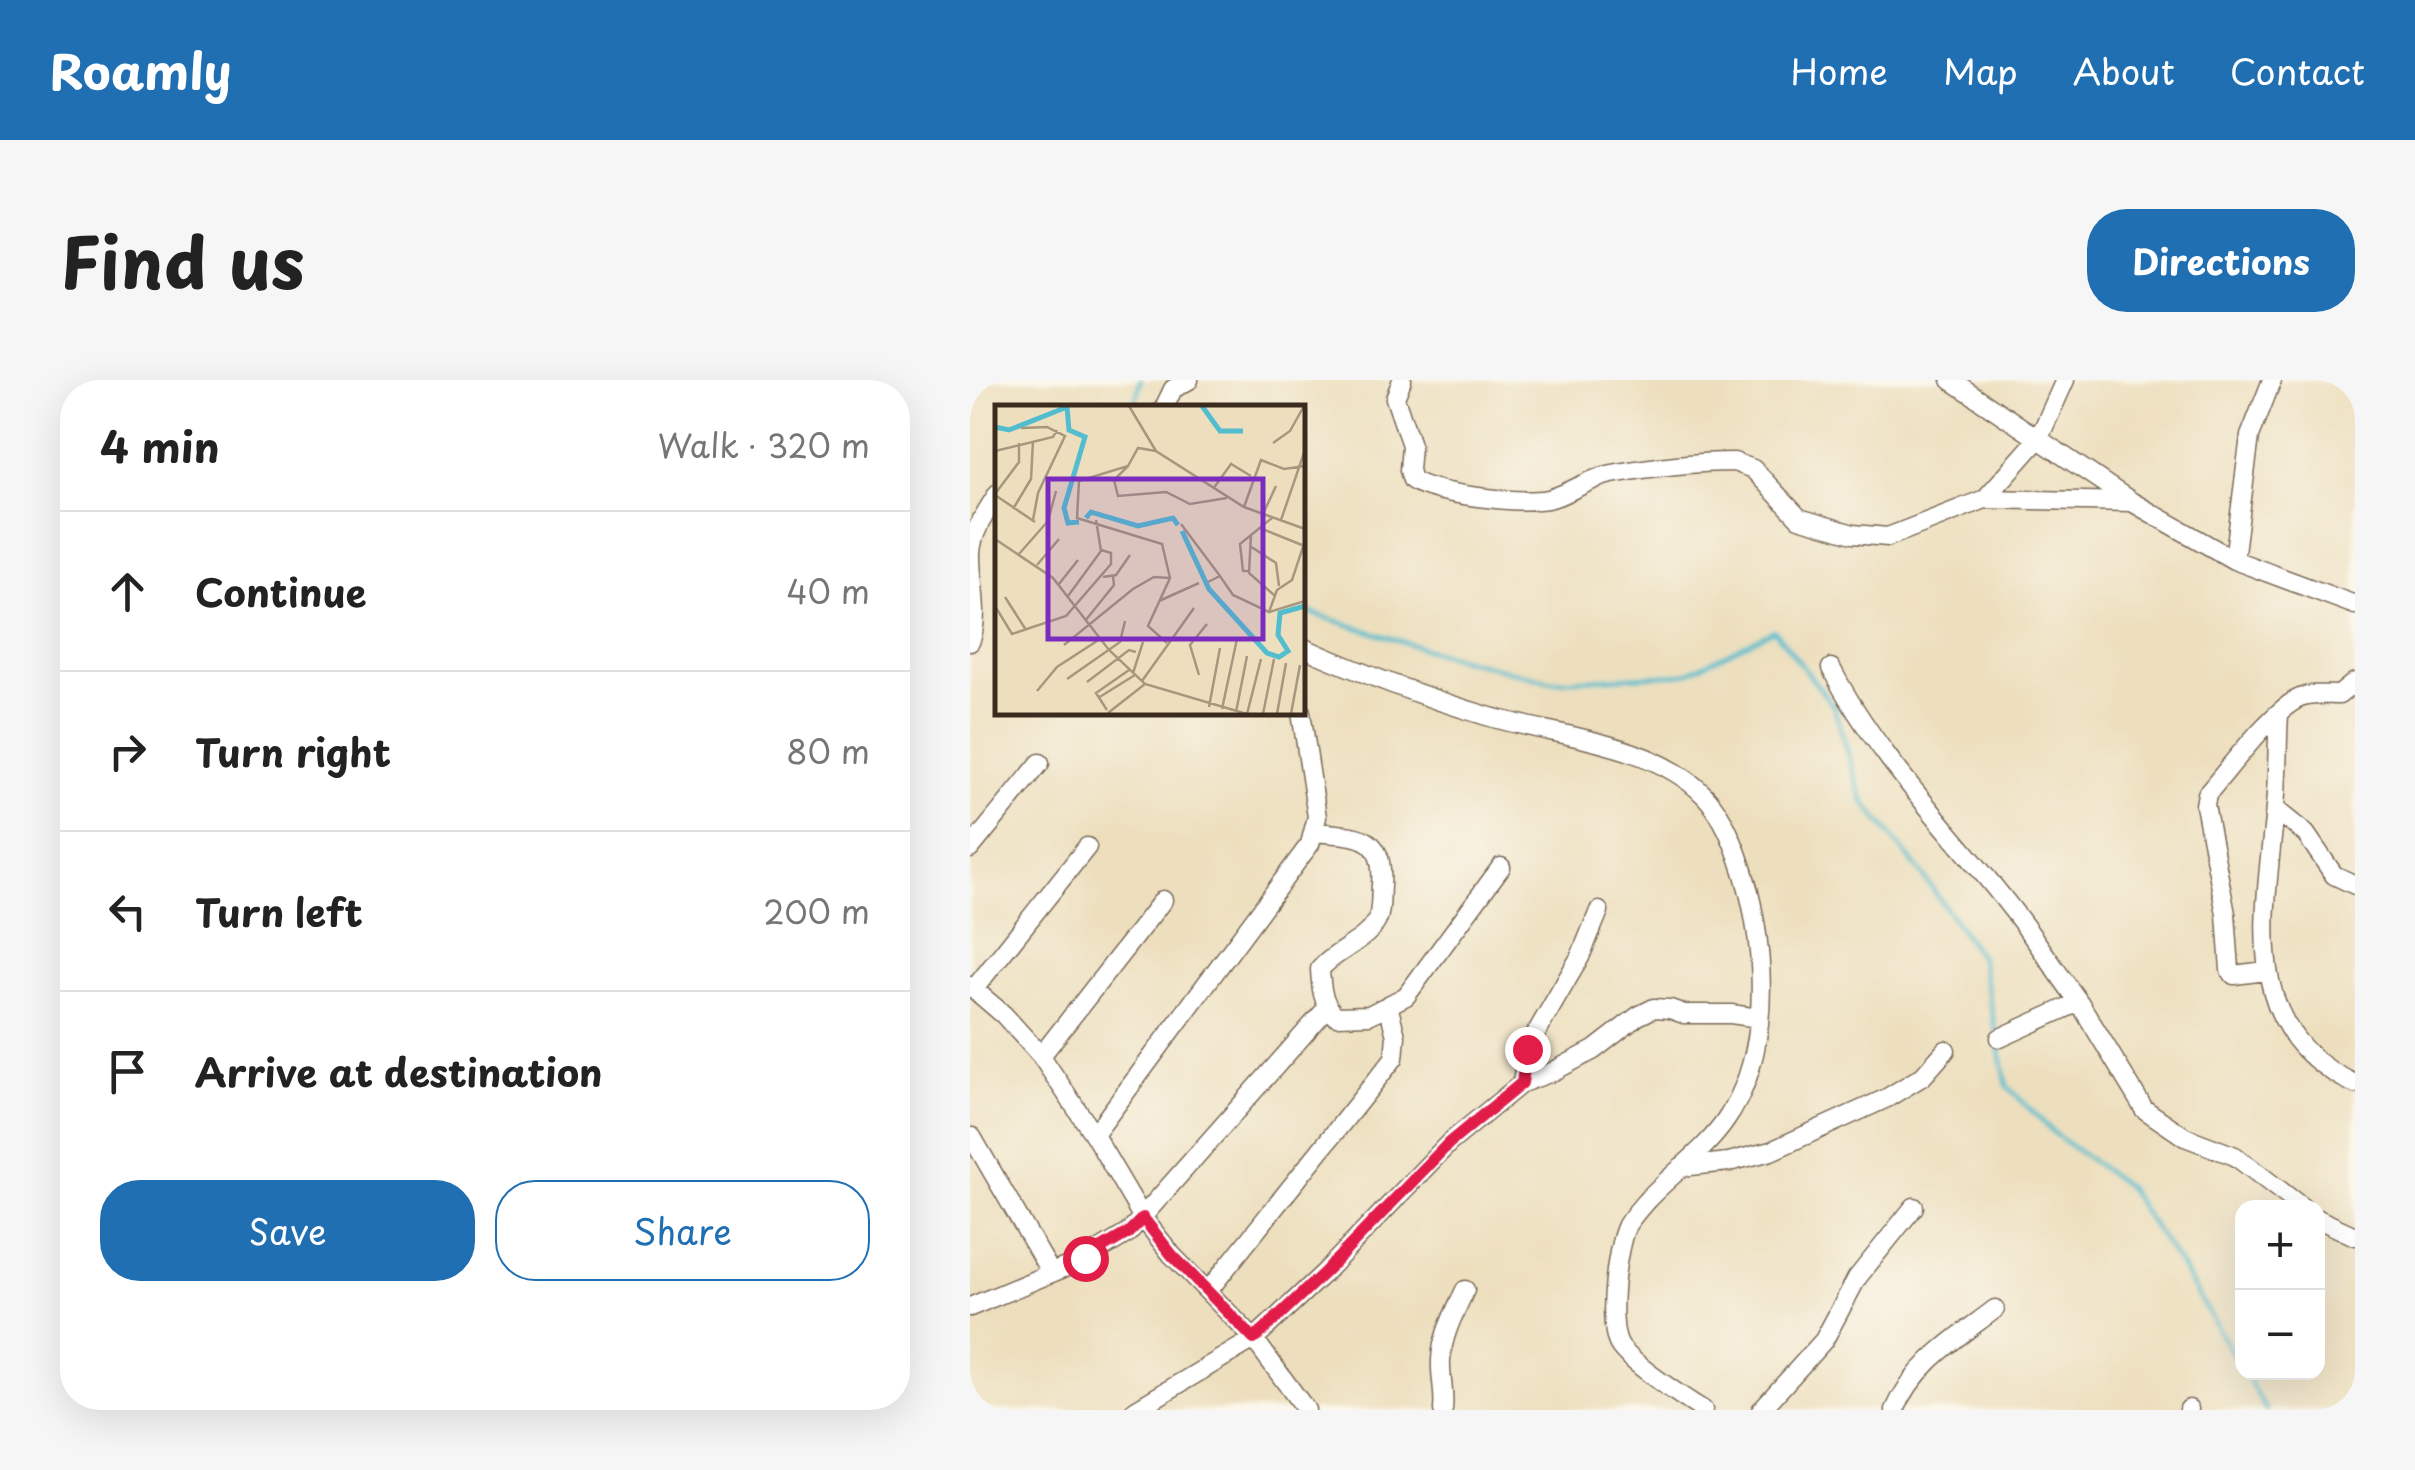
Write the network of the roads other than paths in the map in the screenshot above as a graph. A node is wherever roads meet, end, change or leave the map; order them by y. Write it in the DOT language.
graph roads {
  1 [pos="1189,380"];
  2 [pos="1402,380"];
  3 [pos="1952,380"];
  4 [pos="2065,380"];
  5 [pos="2272,380"];
  6 [pos="1165,405"];
  7 [pos="2039,438"];
  8 [pos="995,498"];
  9 [pos="1986,499"];
  10 [pos="2132,502"];
  11 [pos="2234,560"];
  12 [pos="2355,603"];
  13 [pos="970,642"];
  14 [pos="1305,648"];
  15 [pos="1831,668"];
  16 [pos="2355,682"];
  17 [pos="2347,700"];
  18 [pos="2279,714"];
  19 [pos="1301,715"];
  20 [pos="1040,763"];
  21 [pos="2275,809"];
  22 [pos="1315,832"];
  23 [pos="1087,847"];
  24 [pos="970,849"];
  25 [pos="1501,867"];
  26 [pos="2355,884"];
  27 [pos="1163,900"];
  28 [pos="1600,910"];
  29 [pos="2266,971"];
  30 [pos="972,988"];
  31 [pos="2079,1002"];
  32 [pos="1388,1005"];
  33 [pos="1328,1008"];
  34 [pos="1759,1018"];
  35 [pos="2000,1038"];
  36 [pos="1946,1050"];
  37 [pos="1040,1056"];
  38 [pos="1522,1083"];
  39 [pos="2355,1084"];
  40 [pos="1094,1135"];
  41 [pos="972,1137"];
  42 [pos="1681,1167"];
  43 [pos="2293,1200"];
  44 [pos="1914,1207"];
  45 [pos="1143,1218"];
  46 [pos="2325,1222"];
  47 [pos="2355,1236"];
  48 [pos="1050,1273"];
  49 [pos="1208,1290"];
  50 [pos="1465,1290"];
  51 [pos="971,1305"];
  52 [pos="1995,1310"];
  53 [pos="1254,1339"];
  54 [pos="1694,1407"];
  55 [pos="1135,1410"];
  56 [pos="1305,1410"];
  57 [pos="1443,1410"];
  58 [pos="1760,1410"];
  59 [pos="1895,1410"];
  1 -- 6 [label="street"];
  2 -- 9 [label="street"];
  3 -- 7 [label="street"];
  4 -- 7 [label="street"];
  5 -- 11 [label="street"];
  7 -- 9 [label="street"];
  7 -- 10 [label="street"];
  8 -- 13 [label="street"];
  9 -- 10 [label="street"];
  10 -- 11 [label="street"];
  11 -- 12 [label="street"];
  14 -- 34 [label="street"];
  15 -- 31 [label="street"];
  16 -- 17 [label="street"];
  17 -- 18 [label="street"];
  18 -- 21 [label="street"];
  18 -- 29 [label="street"];
  19 -- 22 [label="street"];
  20 -- 24 [label="street"];
  21 -- 26 [label="street"];
  21 -- 29 [label="street"];
  22 -- 33 [label="street"];
  22 -- 40 [label="street"];
  23 -- 30 [label="street"];
  25 -- 32 [label="street"];
  27 -- 37 [label="street"];
  28 -- 38 [label="street"];
  29 -- 39 [label="street"];
  30 -- 37 [label="street"];
  31 -- 35 [label="street"];
  31 -- 43 [label="street"];
  32 -- 33 [label="street"];
  32 -- 49 [label="street"];
  33 -- 45 [label="street"];
  34 -- 38 [label="street"];
  34 -- 42 [label="street"];
  36 -- 42 [label="street"];
  37 -- 40 [label="street"];
  38 -- 53 [label="street"];
  40 -- 45 [label="street"];
  41 -- 48 [label="street"];
  42 -- 54 [label="street"];
  44 -- 58 [label="street"];
  45 -- 48 [label="street"];
  45 -- 49 [label="street"];
  46 -- 47 [label="street"];
  48 -- 51 [label="street"];
  49 -- 53 [label="street"];
  50 -- 57 [label="street"];
  52 -- 59 [label="street"];
  53 -- 55 [label="street"];
  53 -- 56 [label="street"];
}
